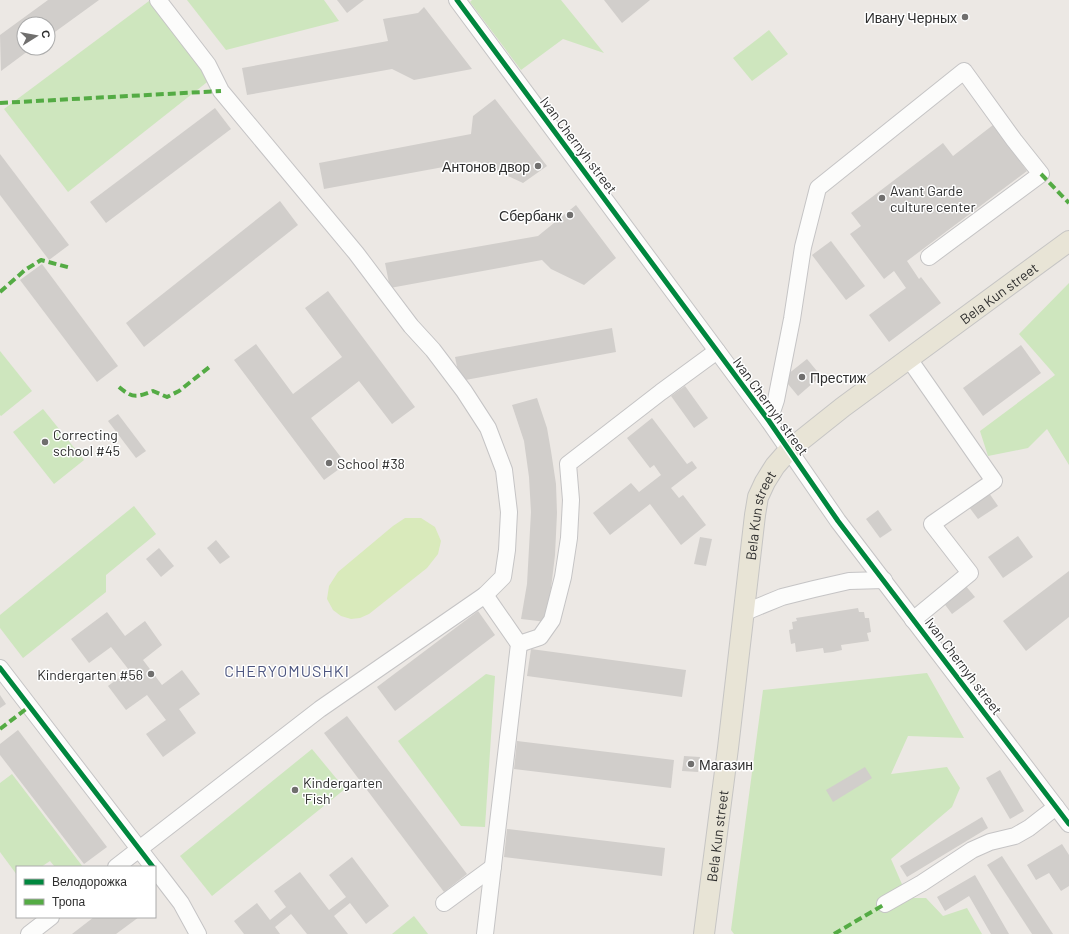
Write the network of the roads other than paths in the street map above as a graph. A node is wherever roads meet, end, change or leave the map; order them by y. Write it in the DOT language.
graph roads {
  1 [pos="158,0"];
  2 [pos="456,0"];
  3 [pos="1069,242"];
  4 [pos="929,257"];
  5 [pos="717,351"];
  6 [pos="909,359"];
  7 [pos="769,421"];
  8 [pos="789,450"];
  9 [pos="884,580"];
  10 [pos="485,595"];
  11 [pos="743,613"];
  12 [pos="914,620"];
  13 [pos="518,644"];
  14 [pos="0,668"];
  15 [pos="1056,807"];
  16 [pos="1069,824"];
  17 [pos="140,849"];
  18 [pos="117,866"];
  19 [pos="153,866"];
  20 [pos="493,867"];
  21 [pos="156,871"];
  22 [pos="444,903"];
  23 [pos="885,904"];
  24 [pos="50,918"];
  25 [pos="29,934"];
  26 [pos="198,934"];
  27 [pos="485,934"];
  28 [pos="704,934"];
  1 -- 10 [label="street"];
  2 -- 5 [label="street, Ivan Chernyh street"];
  3 -- 6 [label="main road, Bela Kun street"];
  4 -- 7 [label="street"];
  5 -- 7 [label="street, Ivan Chernyh street"];
  5 -- 13 [label="street"];
  6 -- 8 [label="main road, Bela Kun street"];
  6 -- 12 [label="street"];
  7 -- 8 [label="street, Ivan Chernyh street"];
  8 -- 9 [label="street, Ivan Chernyh street"];
  8 -- 11 [label="main road, Bela Kun street"];
  9 -- 11 [label="street"];
  9 -- 12 [label="street, Ivan Chernyh street"];
  10 -- 13 [label="street"];
  10 -- 17 [label="street"];
  11 -- 28 [label="main road, Bela Kun street"];
  12 -- 15 [label="street, Ivan Chernyh street"];
  13 -- 20 [label="street"];
  14 -- 17 [label="street"];
  15 -- 16 [label="street, Ivan Chernyh street"];
  15 -- 23 [label="street"];
  17 -- 18 [label="street"];
  17 -- 19 [label="street"];
  20 -- 22 [label="street"];
  20 -- 27 [label="street"];
  21 -- 26 [label="street"];
  24 -- 25 [label="street"];
}
